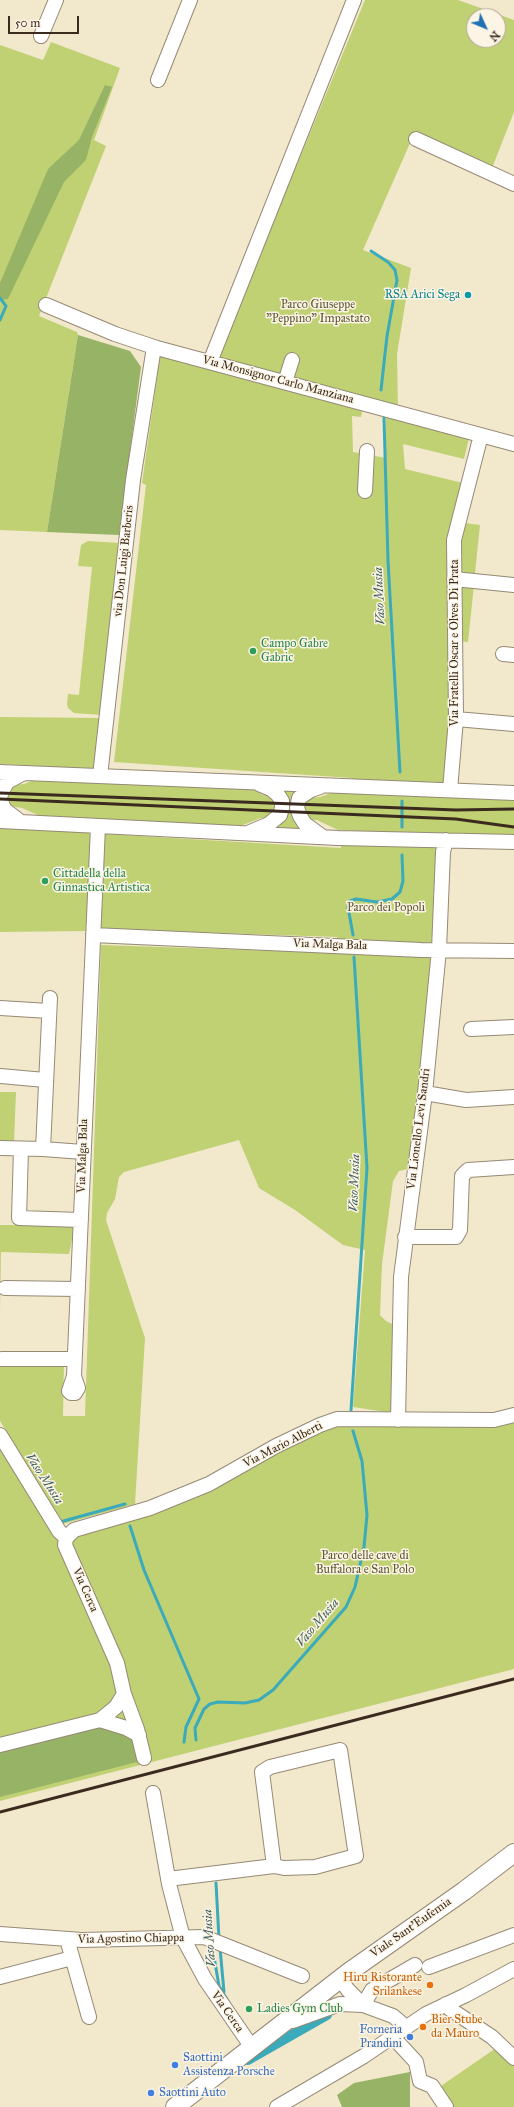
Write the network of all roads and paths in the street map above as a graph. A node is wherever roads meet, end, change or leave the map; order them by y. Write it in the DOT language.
graph roads {
  1 [pos="56,0"];
  2 [pos="190,0"];
  3 [pos="354,0"];
  4 [pos="41,36"];
  5 [pos="158,80"];
  6 [pos="416,139"];
  7 [pos="514,184"];
  8 [pos="46,305"];
  9 [pos="154,347"];
  10 [pos="292,360"];
  11 [pos="210,362"];
  12 [pos="285,382"];
  13 [pos="481,435"];
  14 [pos="513,440"];
  15 [pos="367,452"];
  16 [pos="365,491"];
  17 [pos="454,578"];
  18 [pos="514,585"];
  19 [pos="456,719"];
  20 [pos="514,724"];
  21 [pos="0,772"];
  22 [pos="24,773"];
  23 [pos="100,776"];
  24 [pos="256,783"];
  25 [pos="324,785"];
  26 [pos="450,790"];
  27 [pos="514,793"];
  28 [pos="0,797"];
  29 [pos="0,821"];
  30 [pos="21,822"];
  31 [pos="98,826"];
  32 [pos="245,833"];
  33 [pos="323,837"];
  34 [pos="446,840"];
  35 [pos="514,842"];
  36 [pos="93,935"];
  37 [pos="439,950"];
  38 [pos="514,950"];
  39 [pos="0,1008"];
  40 [pos="514,1027"];
  41 [pos="470,1029"];
  42 [pos="0,1076"];
  43 [pos="46,1080"];
  44 [pos="425,1093"];
  45 [pos="514,1097"];
  46 [pos="0,1148"];
  47 [pos="21,1149"];
  48 [pos="43,1149"];
  49 [pos="83,1152"];
  50 [pos="514,1167"];
  51 [pos="81,1220"];
  52 [pos="405,1237"];
  53 [pos="5,1288"];
  54 [pos="78,1289"];
  55 [pos="2,1358"];
  56 [pos="74,1359"];
  57 [pos="74,1376"];
  58 [pos="514,1415"];
  59 [pos="398,1420"];
  60 [pos="0,1435"];
  61 [pos="66,1538"];
  62 [pos="124,1694"];
  63 [pos="100,1720"];
  64 [pos="139,1735"];
  65 [pos="0,1745"];
  66 [pos="144,1758"];
  67 [pos="153,1793"];
  68 [pos="514,1853"];
  69 [pos="274,1866"];
  70 [pos="168,1879"];
  71 [pos="0,1934"];
  72 [pos="514,1935"];
  73 [pos="183,1938"];
  74 [pos="67,1939"];
  75 [pos="72,1958"];
  76 [pos="415,1965"];
  77 [pos="429,1967"];
  78 [pos="514,1968"];
  79 [pos="302,1976"];
  80 [pos="0,1977"];
  81 [pos="340,1979"];
  82 [pos="446,2004"];
  83 [pos="362,2005"];
  84 [pos="89,2017"];
  85 [pos="406,2027"];
  86 [pos="274,2029"];
  87 [pos="392,2036"];
  88 [pos="251,2046"];
  89 [pos="514,2058"];
  90 [pos="175,2107"];
  91 [pos="277,2107"];
  92 [pos="446,2107"];
  1 -- 4 [label="street"];
  2 -- 5 [label="street"];
  3 -- 11 [label="street"];
  6 -- 7 [label="street"];
  8 -- 9 [label="street, Via Monsignor Carlo Manziana"];
  9 -- 11 [label="street, Via Monsignor Carlo Manziana"];
  9 -- 23 [label="street, via Don Luigi Barberis"];
  10 -- 12 [label="street"];
  11 -- 12 [label="street, Via Monsignor Carlo Manziana"];
  12 -- 13 [label="street, Via Monsignor Carlo Manziana"];
  13 -- 14 [label="street, Via Monsignor Carlo Manziana"];
  13 -- 17 [label="street, Via Fratelli Oscar e Olves Di Prata"];
  15 -- 16 [label="street"];
  17 -- 18 [label="street"];
  17 -- 19 [label="street, Via Fratelli Oscar e Olves Di Prata"];
  19 -- 20 [label="street"];
  19 -- 26 [label="street, Via Fratelli Oscar e Olves Di Prata"];
  21 -- 22 [label="street"];
  22 -- 23 [label="street"];
  22 -- 28 [label="street"];
  23 -- 24 [label="street"];
  24 -- 25 [label="street"];
  24 -- 32 [label="street"];
  25 -- 26 [label="street"];
  25 -- 33 [label="street"];
  26 -- 27 [label="street"];
  28 -- 30 [label="street"];
  29 -- 30 [label="street"];
  30 -- 31 [label="street"];
  31 -- 32 [label="street"];
  31 -- 36 [label="street, Via Malga Bala"];
  32 -- 33 [label="street"];
  33 -- 34 [label="street"];
  34 -- 35 [label="street"];
  34 -- 37 [label="street, Via Lionello Levi Sandri"];
  36 -- 37 [label="street, Via Malga Bala"];
  36 -- 49 [label="street, Via Malga Bala"];
  37 -- 38 [label="street, Via Malga Bala"];
  37 -- 44 [label="street, Via Lionello Levi Sandri"];
  39 -- 43 [label="street"];
  40 -- 41 [label="street"];
  42 -- 43 [label="street"];
  43 -- 48 [label="street"];
  44 -- 45 [label="street"];
  44 -- 52 [label="street, Via Lionello Levi Sandri"];
  46 -- 47 [label="street"];
  47 -- 48 [label="street"];
  47 -- 51 [label="street"];
  48 -- 49 [label="street"];
  49 -- 51 [label="street, Via Malga Bala"];
  50 -- 52 [label="street"];
  51 -- 54 [label="street, Via Malga Bala"];
  52 -- 59 [label="street, Via Lionello Levi Sandri"];
  53 -- 54 [label="street"];
  54 -- 56 [label="street, Via Malga Bala"];
  55 -- 56 [label="street"];
  56 -- 57 [label="street, Via Malga Bala"];
  58 -- 59 [label="street, Via Mario Alberti"];
  59 -- 61 [label="street, Via Mario Alberti"];
  60 -- 61 [label="street, Via Cerca"];
  61 -- 62 [label="street, Via Cerca"];
  62 -- 63 [label="street"];
  62 -- 64 [label="street, Via Cerca"];
  63 -- 64 [label="street"];
  63 -- 65 [label="street"];
  64 -- 66 [label="street, Via Cerca"];
  67 -- 70 [label="street, Via Cerca"];
  68 -- 81 [label="main road, Viale Sant'Eufemia"];
  69 -- 69 [label="street"];
  69 -- 70 [label="street"];
  70 -- 73 [label="street, Via Cerca"];
  71 -- 74 [label="street, Via Agostino Chiappa"];
  72 -- 77 [label="street"];
  73 -- 74 [label="street, Via Agostino Chiappa"];
  73 -- 79 [label="street, Via Agostino Chiappa"];
  73 -- 88 [label="street, Via Cerca"];
  74 -- 75 [label="street"];
  75 -- 80 [label="street"];
  75 -- 84 [label="street"];
  76 -- 83 [label="street"];
  78 -- 82 [label="street"];
  81 -- 83 [label="street"];
  81 -- 86 [label="main road, Viale Sant'Eufemia"];
  82 -- 85 [label="street"];
  82 -- 89 [label="street"];
  83 -- 85 [label="street"];
  83 -- 86 [label="street"];
  85 -- 87 [label="street"];
  86 -- 88 [label="main road, Viale Sant'Eufemia"];
  87 -- 91 [label="street"];
  87 -- 92 [label="street"];
  88 -- 90 [label="main road, Viale Sant'Eufemia"];
}
